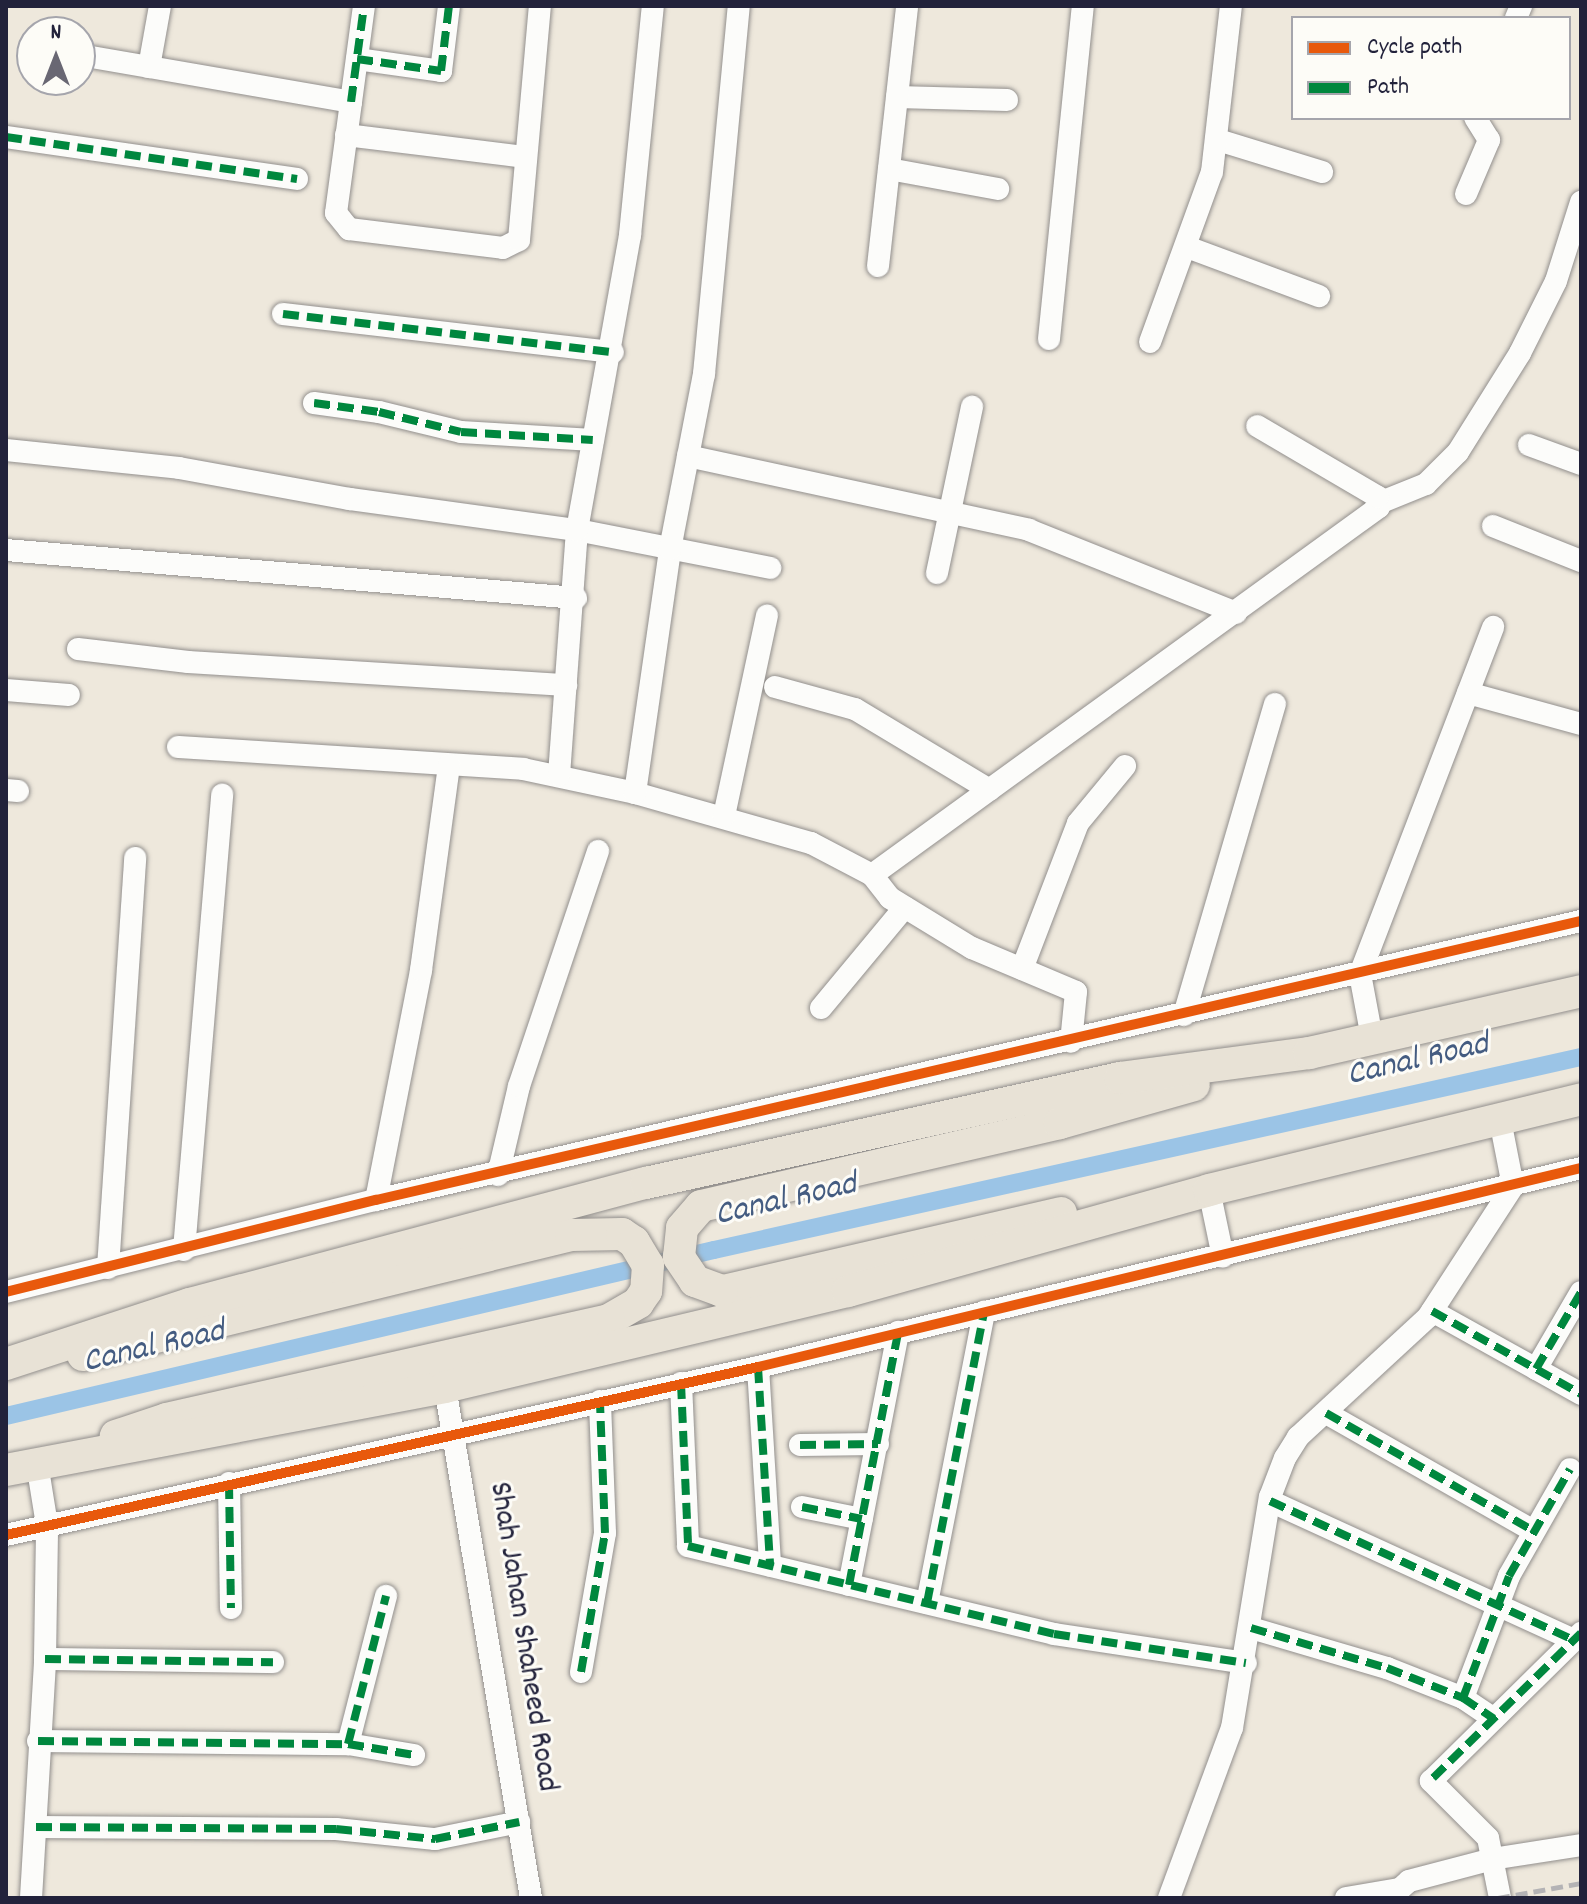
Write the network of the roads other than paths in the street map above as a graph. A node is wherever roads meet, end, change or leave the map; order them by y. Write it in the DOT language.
graph roads {
  1 [pos="160,6"];
  2 [pos="364,6"];
  3 [pos="449,6"];
  4 [pos="540,6"];
  5 [pos="653,6"];
  6 [pos="739,6"];
  7 [pos="907,6"];
  8 [pos="1083,6"];
  9 [pos="1231,6"];
  10 [pos="96,58"];
  11 [pos="357,59"];
  12 [pos="149,67"];
  13 [pos="897,97"];
  14 [pos="1007,100"];
  15 [pos="351,102"];
  16 [pos="1476,120"];
  17 [pos="346,135"];
  18 [pos="6,137"];
  19 [pos="1218,140"];
  20 [pos="526,157"];
  21 [pos="889,169"];
  22 [pos="1322,172"];
  23 [pos="297,179"];
  24 [pos="998,189"];
  25 [pos="1466,194"];
  26 [pos="1581,202"];
  27 [pos="1187,247"];
  28 [pos="878,266"];
  29 [pos="1319,296"];
  30 [pos="283,314"];
  31 [pos="1049,339"];
  32 [pos="1150,342"];
  33 [pos="613,352"];
  34 [pos="314,403"];
  35 [pos="972,407"];
  36 [pos="1257,426"];
  37 [pos="593,440"];
  38 [pos="1529,445"];
  39 [pos="6,450"];
  40 [pos="688,456"];
  41 [pos="1581,464"];
  42 [pos="1379,503"];
  43 [pos="950,511"];
  44 [pos="1493,526"];
  45 [pos="577,530"];
  46 [pos="670,549"];
  47 [pos="6,550"];
  48 [pos="1581,561"];
  49 [pos="770,568"];
  50 [pos="937,573"];
  51 [pos="576,598"];
  52 [pos="1236,613"];
  53 [pos="767,616"];
  54 [pos="1493,627"];
  55 [pos="78,649"];
  56 [pos="566,685"];
  57 [pos="775,687"];
  58 [pos="6,690"];
  59 [pos="1468,693"];
  60 [pos="69,695"];
  61 [pos="1275,704"];
  62 [pos="1581,724"];
  63 [pos="178,747"];
  64 [pos="449,765"];
  65 [pos="1125,766"];
  66 [pos="559,775"];
  67 [pos="990,790"];
  68 [pos="635,793"];
  69 [pos="222,795"];
  70 [pos="724,816"];
  71 [pos="598,851"];
  72 [pos="135,858"];
  73 [pos="872,875"];
  74 [pos="905,907"];
  75 [pos="1581,921"];
  76 [pos="1022,969"];
  77 [pos="1360,974"];
  78 [pos="1581,991"];
  79 [pos="821,1008"];
  80 [pos="1184,1015"];
  81 [pos="1372,1038"];
  82 [pos="1071,1042"];
  83 [pos="1309,1053"];
  84 [pos="1581,1099"];
  85 [pos="1500,1120"];
  86 [pos="1581,1168"];
  87 [pos="498,1175"];
  88 [pos="1513,1186"];
  89 [pos="1209,1190"];
  90 [pos="376,1200"];
  91 [pos="184,1250"];
  92 [pos="1223,1257"];
  93 [pos="108,1268"];
  94 [pos="6,1292"];
  95 [pos="1581,1292"];
  96 [pos="1432,1311"];
  97 [pos="984,1312"];
  98 [pos="898,1332"];
  99 [pos="9,1364"];
  100 [pos="758,1367"];
  101 [pos="1536,1369"];
  102 [pos="681,1383"];
  103 [pos="445,1387"];
  104 [pos="1581,1394"];
  105 [pos="600,1401"];
  106 [pos="1326,1413"];
  107 [pos="457,1434"];
  108 [pos="878,1444"];
  109 [pos="800,1445"];
  110 [pos="21,1467"];
  111 [pos="1570,1469"];
  112 [pos="229,1483"];
  113 [pos="1270,1501"];
  114 [pos="802,1507"];
  115 [pos="862,1519"];
  116 [pos="47,1525"];
  117 [pos="1532,1530"];
  118 [pos="6,1535"];
  119 [pos="770,1566"];
  120 [pos="849,1585"];
  121 [pos="386,1596"];
  122 [pos="927,1603"];
  123 [pos="1498,1607"];
  124 [pos="231,1608"];
  125 [pos="1251,1628"];
  126 [pos="1577,1637"];
  127 [pos="45,1659"];
  128 [pos="273,1662"];
  129 [pos="1246,1663"];
  130 [pos="581,1672"];
  131 [pos="1463,1698"];
  132 [pos="1494,1719"];
  133 [pos="38,1741"];
  134 [pos="348,1744"];
  135 [pos="414,1755"];
  136 [pos="519,1822"];
  137 [pos="36,1827"];
  138 [pos="1581,1845"];
  139 [pos="1492,1859"];
  140 [pos="31,1898"];
  141 [pos="531,1898"];
  142 [pos="1169,1898"];
  143 [pos="1346,1898"];
  144 [pos="1500,1898"];
  1 -- 12 [label="street"];
  2 -- 11 [label="street"];
  3 -- 11 [label="street"];
  4 -- 20 [label="street"];
  5 -- 33 [label="street"];
  6 -- 40 [label="street"];
  7 -- 13 [label="street"];
  8 -- 31 [label="street"];
  9 -- 19 [label="street"];
  10 -- 12 [label="street"];
  11 -- 15 [label="street"];
  12 -- 15 [label="street"];
  13 -- 14 [label="street"];
  13 -- 21 [label="street"];
  15 -- 17 [label="street"];
  16 -- 25 [label="street"];
  17 -- 20 [label="street"];
  17 -- 20 [label="street"];
  18 -- 23 [label="street"];
  19 -- 22 [label="street"];
  19 -- 27 [label="street"];
  21 -- 24 [label="street"];
  21 -- 28 [label="street"];
  26 -- 42 [label="street"];
  27 -- 29 [label="street"];
  27 -- 32 [label="street"];
  30 -- 33 [label="street"];
  33 -- 37 [label="street"];
  34 -- 37 [label="street"];
  35 -- 43 [label="street"];
  36 -- 42 [label="street"];
  37 -- 45 [label="street"];
  38 -- 41 [label="street"];
  39 -- 45 [label="street"];
  40 -- 43 [label="street"];
  40 -- 46 [label="street"];
  42 -- 52 [label="street"];
  43 -- 50 [label="street"];
  43 -- 52 [label="street"];
  44 -- 48 [label="street"];
  45 -- 46 [label="street"];
  45 -- 51 [label="street"];
  46 -- 49 [label="street"];
  46 -- 68 [label="street"];
  47 -- 51 [label="street"];
  51 -- 56 [label="street"];
  52 -- 67 [label="street"];
  53 -- 70 [label="street"];
  54 -- 59 [label="street"];
  55 -- 56 [label="street"];
  56 -- 66 [label="street"];
  57 -- 67 [label="street"];
  58 -- 60 [label="street"];
  59 -- 62 [label="street"];
  59 -- 77 [label="street"];
  61 -- 80 [label="street"];
  63 -- 64 [label="street"];
  64 -- 66 [label="street"];
  64 -- 90 [label="street"];
  65 -- 76 [label="street"];
  66 -- 68 [label="street"];
  67 -- 73 [label="street"];
  68 -- 70 [label="street"];
  69 -- 91 [label="street"];
  70 -- 73 [label="street"];
  71 -- 87 [label="street"];
  72 -- 93 [label="street"];
  73 -- 74 [label="street"];
  74 -- 76 [label="street"];
  74 -- 79 [label="street"];
  75 -- 77 [label="street"];
  76 -- 82 [label="street"];
  77 -- 80 [label="street"];
  77 -- 81 [label="street"];
  78 -- 81 [label="highway"];
  80 -- 82 [label="street"];
  81 -- 83 [label="highway"];
  82 -- 87 [label="street"];
  83 -- 89 [label="highway"];
  83 -- 99 [label="highway"];
  84 -- 85 [label="highway"];
  85 -- 88 [label="street"];
  85 -- 89 [label="highway"];
  86 -- 88 [label="street"];
  87 -- 90 [label="street"];
  88 -- 92 [label="street"];
  88 -- 96 [label="street"];
  89 -- 92 [label="street"];
  89 -- 103 [label="highway"];
  90 -- 91 [label="street"];
  91 -- 93 [label="street"];
  92 -- 97 [label="street"];
  93 -- 94 [label="street"];
  95 -- 101 [label="street"];
  96 -- 101 [label="street"];
  96 -- 106 [label="street"];
  97 -- 98 [label="street"];
  97 -- 122 [label="street"];
  98 -- 100 [label="street"];
  98 -- 108 [label="street"];
  99 -- 110 [label="highway"];
  100 -- 102 [label="street"];
  100 -- 119 [label="street"];
  101 -- 104 [label="street"];
  102 -- 105 [label="street"];
  102 -- 119 [label="street"];
  103 -- 107 [label="street, Shah Jahan Shaheed Road"];
  103 -- 110 [label="highway"];
  105 -- 107 [label="street"];
  105 -- 130 [label="street"];
  106 -- 113 [label="street"];
  106 -- 117 [label="street"];
  107 -- 112 [label="street"];
  107 -- 136 [label="street, Shah Jahan Shaheed Road"];
  108 -- 109 [label="street"];
  108 -- 115 [label="street"];
  110 -- 116 [label="street"];
  111 -- 117 [label="street"];
  112 -- 116 [label="street"];
  112 -- 124 [label="street"];
  113 -- 123 [label="street"];
  113 -- 125 [label="street"];
  114 -- 115 [label="street"];
  115 -- 120 [label="street"];
  116 -- 118 [label="street"];
  116 -- 127 [label="street"];
  117 -- 123 [label="street"];
  119 -- 120 [label="street"];
  120 -- 122 [label="street"];
  121 -- 134 [label="street"];
  122 -- 129 [label="street"];
  123 -- 126 [label="street"];
  123 -- 131 [label="street"];
  125 -- 129 [label="street"];
  125 -- 131 [label="street"];
  126 -- 132 [label="street"];
  127 -- 128 [label="street"];
  127 -- 133 [label="street"];
  129 -- 142 [label="street"];
  131 -- 132 [label="street"];
  132 -- 139 [label="street"];
  133 -- 134 [label="street"];
  133 -- 137 [label="street"];
  134 -- 135 [label="street"];
  136 -- 137 [label="street"];
  136 -- 141 [label="street, Shah Jahan Shaheed Road"];
  137 -- 140 [label="street"];
  138 -- 139 [label="street"];
  139 -- 143 [label="street"];
  139 -- 144 [label="street"];
}
